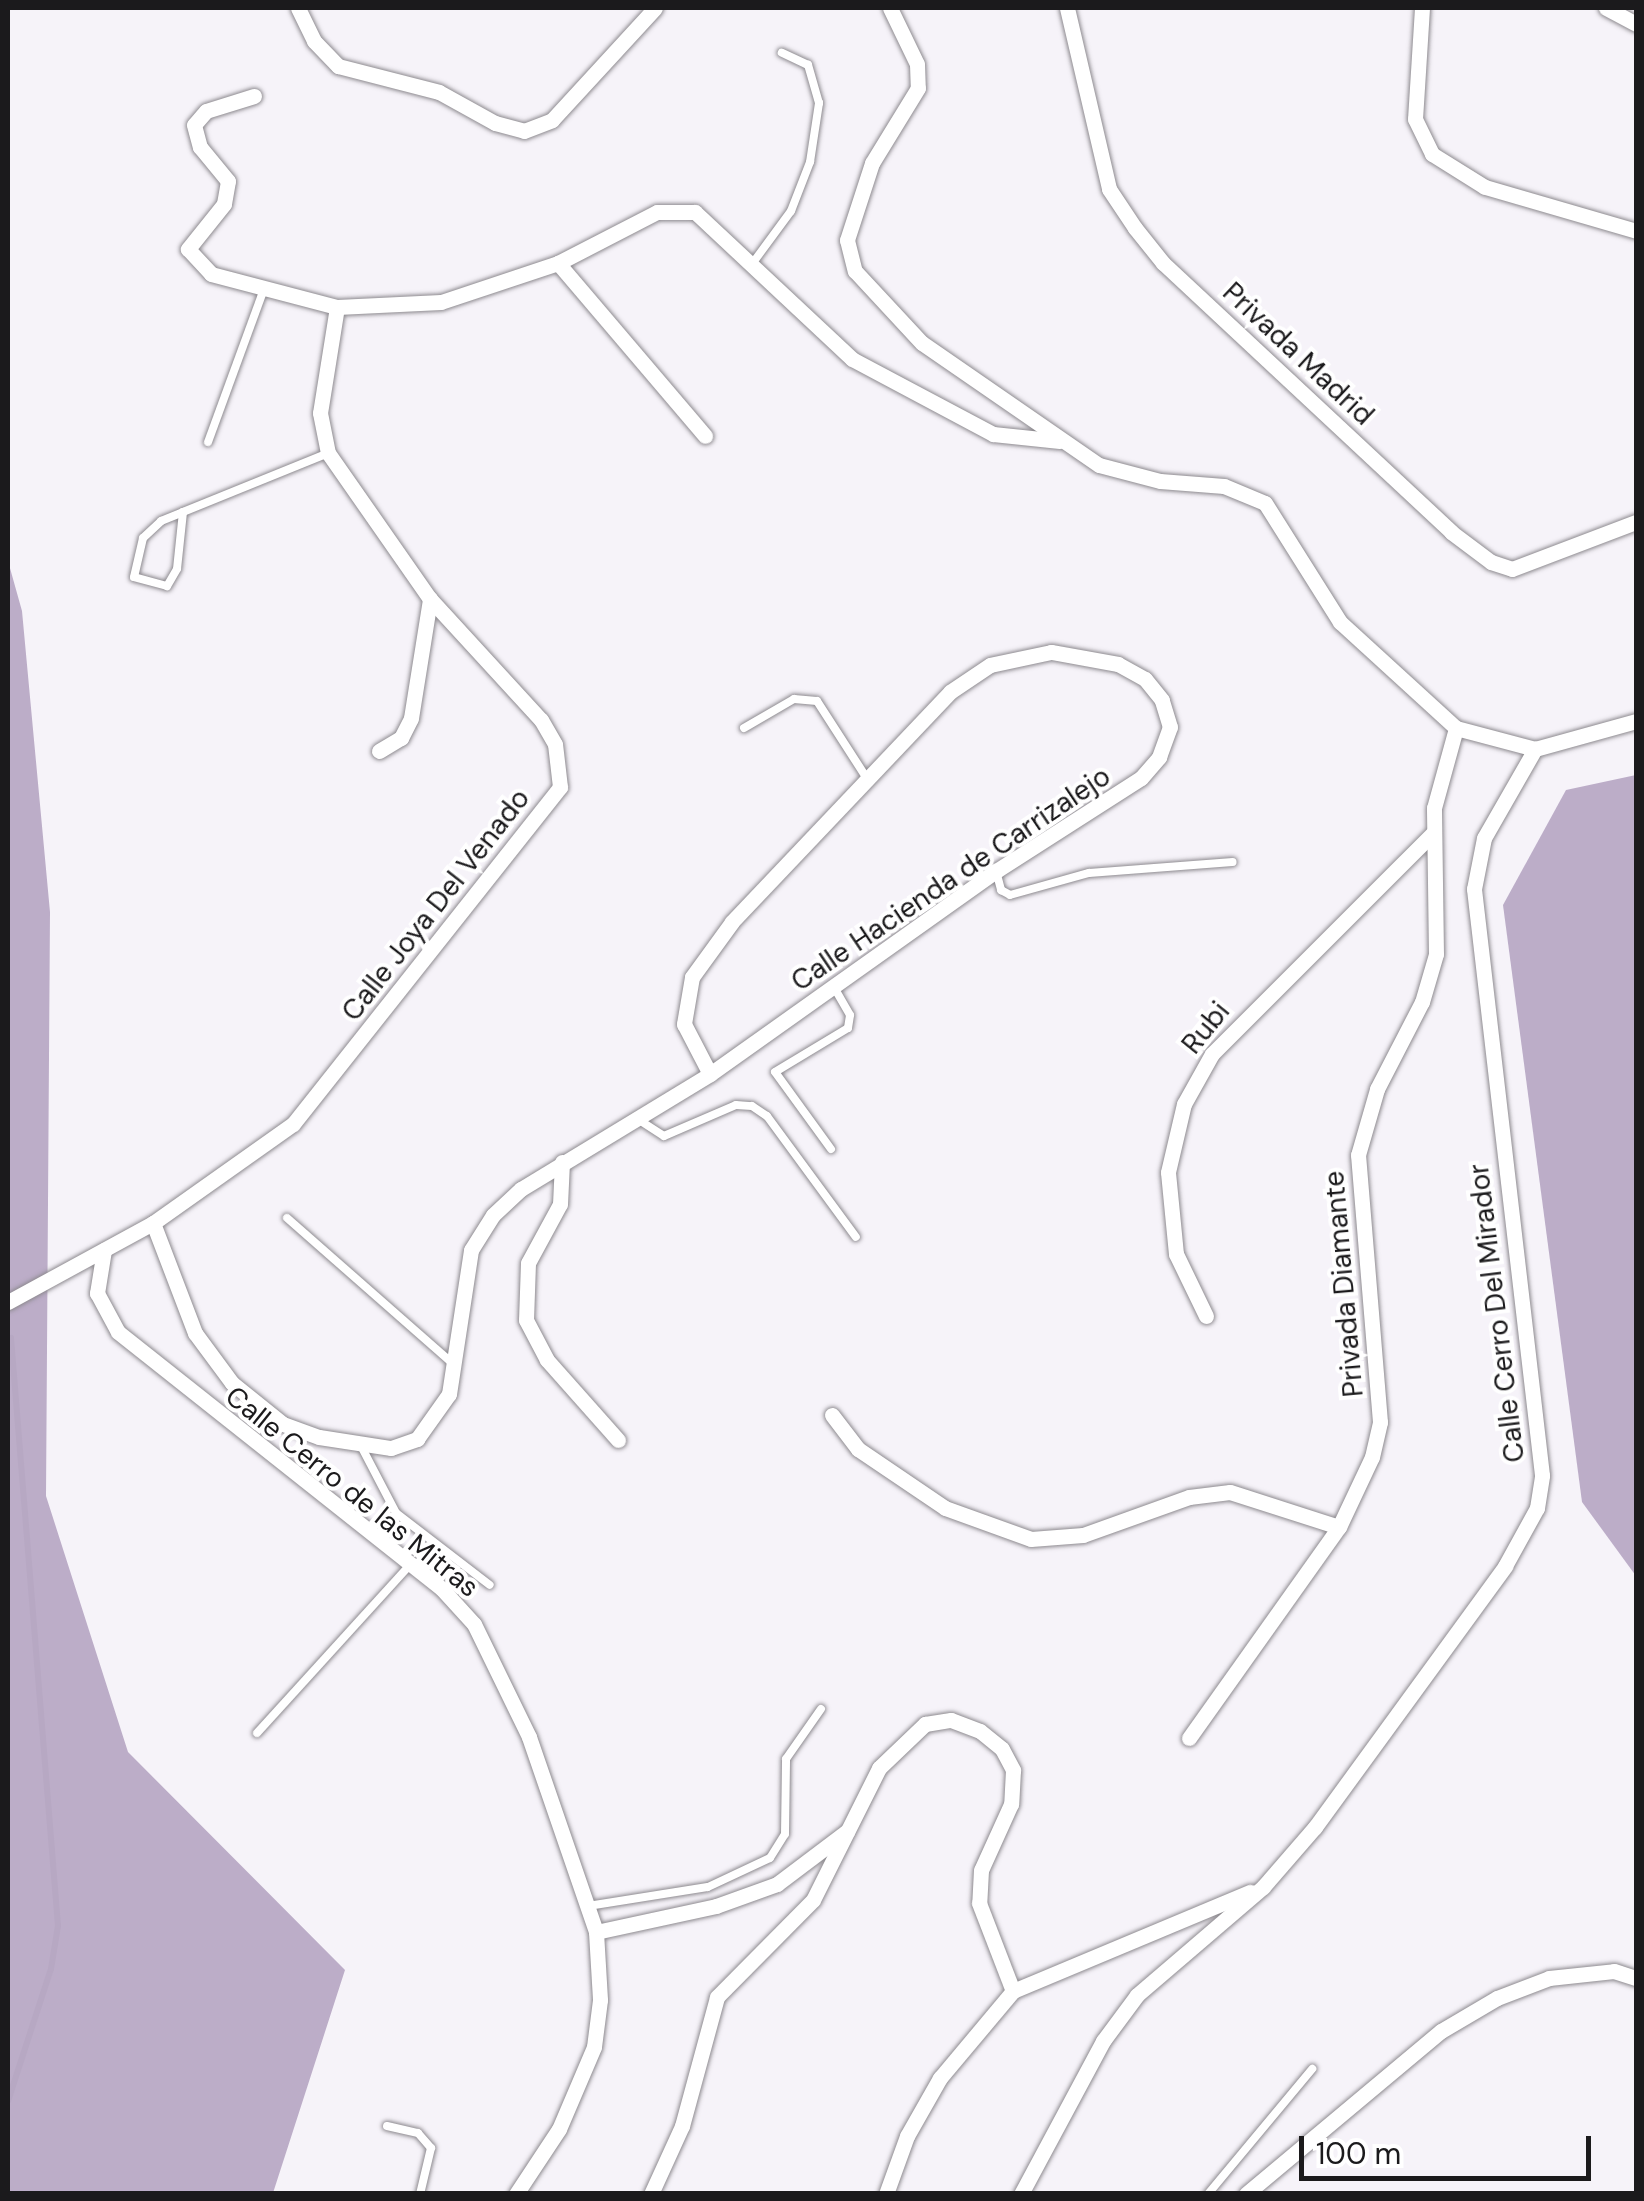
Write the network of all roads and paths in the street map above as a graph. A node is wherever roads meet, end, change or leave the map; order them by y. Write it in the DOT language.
graph roads {
  1 [pos="298,8"];
  2 [pos="655,8"];
  3 [pos="890,8"];
  4 [pos="1067,8"];
  5 [pos="1422,8"];
  6 [pos="1606,8"];
  7 [pos="1636,24"];
  8 [pos="782,53"];
  9 [pos="254,96"];
  10 [pos="1636,231"];
  11 [pos="558,263"];
  12 [pos="752,264"];
  13 [pos="264,289"];
  14 [pos="337,307"];
  15 [pos="704,436"];
  16 [pos="1060,441"];
  17 [pos="208,442"];
  18 [pos="328,453"];
  19 [pos="184,512"];
  20 [pos="1636,522"];
  21 [pos="430,600"];
  22 [pos="1636,721"];
  23 [pos="744,728"];
  24 [pos="1456,728"];
  25 [pos="1535,749"];
  26 [pos="379,752"];
  27 [pos="868,780"];
  28 [pos="1432,834"];
  29 [pos="1233,862"];
  30 [pos="996,871"];
  31 [pos="834,987"];
  32 [pos="710,1074"];
  33 [pos="636,1118"];
  34 [pos="831,1149"];
  35 [pos="562,1162"];
  36 [pos="286,1218"];
  37 [pos="153,1223"];
  38 [pos="856,1238"];
  39 [pos="104,1250"];
  40 [pos="8,1302"];
  41 [pos="1206,1316"];
  42 [pos="455,1366"];
  43 [pos="832,1415"];
  44 [pos="618,1440"];
  45 [pos="360,1444"];
  46 [pos="1339,1527"];
  47 [pos="410,1565"];
  48 [pos="490,1585"];
  49 [pos="821,1709"];
  50 [pos="257,1733"];
  51 [pos="1189,1738"];
  52 [pos="854,1824"];
  53 [pos="1263,1887"];
  54 [pos="588,1906"];
  55 [pos="596,1932"];
  56 [pos="1636,1978"];
  57 [pos="1013,1991"];
  58 [pos="1312,2069"];
  59 [pos="387,2126"];
  60 [pos="420,2194"];
  61 [pos="516,2194"];
  62 [pos="652,2194"];
  63 [pos="886,2194"];
  64 [pos="1021,2194"];
  65 [pos="1208,2194"];
  66 [pos="1246,2194"];
  1 -- 2 [label="street"];
  3 -- 16 [label="street"];
  4 -- 20 [label="street, Privada Madrid"];
  5 -- 10 [label="street"];
  6 -- 7 [label="street"];
  8 -- 12 [label="lane"];
  9 -- 13 [label="street"];
  11 -- 12 [label="street"];
  11 -- 14 [label="street"];
  11 -- 15 [label="street"];
  12 -- 16 [label="street"];
  13 -- 14 [label="street"];
  13 -- 17 [label="lane"];
  14 -- 18 [label="street, Calle Joya Del Venado"];
  16 -- 24 [label="street"];
  18 -- 19 [label="lane"];
  18 -- 21 [label="street, Calle Joya Del Venado"];
  19 -- 19 [label="lane"];
  21 -- 26 [label="street"];
  21 -- 37 [label="street, Calle Joya Del Venado"];
  22 -- 25 [label="street"];
  23 -- 27 [label="lane"];
  24 -- 25 [label="street"];
  24 -- 28 [label="street, Privada Diamante"];
  25 -- 53 [label="street, Calle Cerro Del Mirador"];
  27 -- 30 [label="street, Calle Hacienda de Carrizalejo"];
  27 -- 32 [label="street, Calle Hacienda de Carrizalejo"];
  28 -- 41 [label="street, Rubi"];
  28 -- 46 [label="street, Privada Diamante"];
  29 -- 30 [label="lane"];
  30 -- 31 [label="street, Calle Hacienda de Carrizalejo"];
  31 -- 32 [label="street, Calle Hacienda de Carrizalejo"];
  31 -- 34 [label="lane"];
  32 -- 33 [label="street, Calle Hacienda de Carrizalejo"];
  33 -- 35 [label="street, Calle Hacienda de Carrizalejo"];
  33 -- 38 [label="lane"];
  35 -- 42 [label="street, Calle Hacienda de Carrizalejo"];
  35 -- 44 [label="street"];
  36 -- 42 [label="lane"];
  37 -- 39 [label="street"];
  37 -- 45 [label="street, Calle Hacienda de Carrizalejo"];
  39 -- 40 [label="street"];
  39 -- 47 [label="street, Calle Cerro de las Mitras"];
  42 -- 45 [label="street, Calle Hacienda de Carrizalejo"];
  43 -- 46 [label="street"];
  45 -- 48 [label="lane"];
  46 -- 51 [label="street, Privada Diamante"];
  47 -- 50 [label="lane"];
  47 -- 54 [label="street, Calle Cerro de las Mitras"];
  49 -- 54 [label="lane"];
  52 -- 55 [label="street"];
  52 -- 57 [label="street"];
  52 -- 62 [label="street"];
  53 -- 57 [label="street, Calle Cerro Del Mirador"];
  53 -- 64 [label="street"];
  54 -- 55 [label="street, Calle Cerro de las Mitras"];
  55 -- 61 [label="street, Calle Cerro de las Mitras"];
  56 -- 66 [label="street"];
  57 -- 63 [label="street"];
  58 -- 65 [label="lane"];
  59 -- 60 [label="lane"];
}
